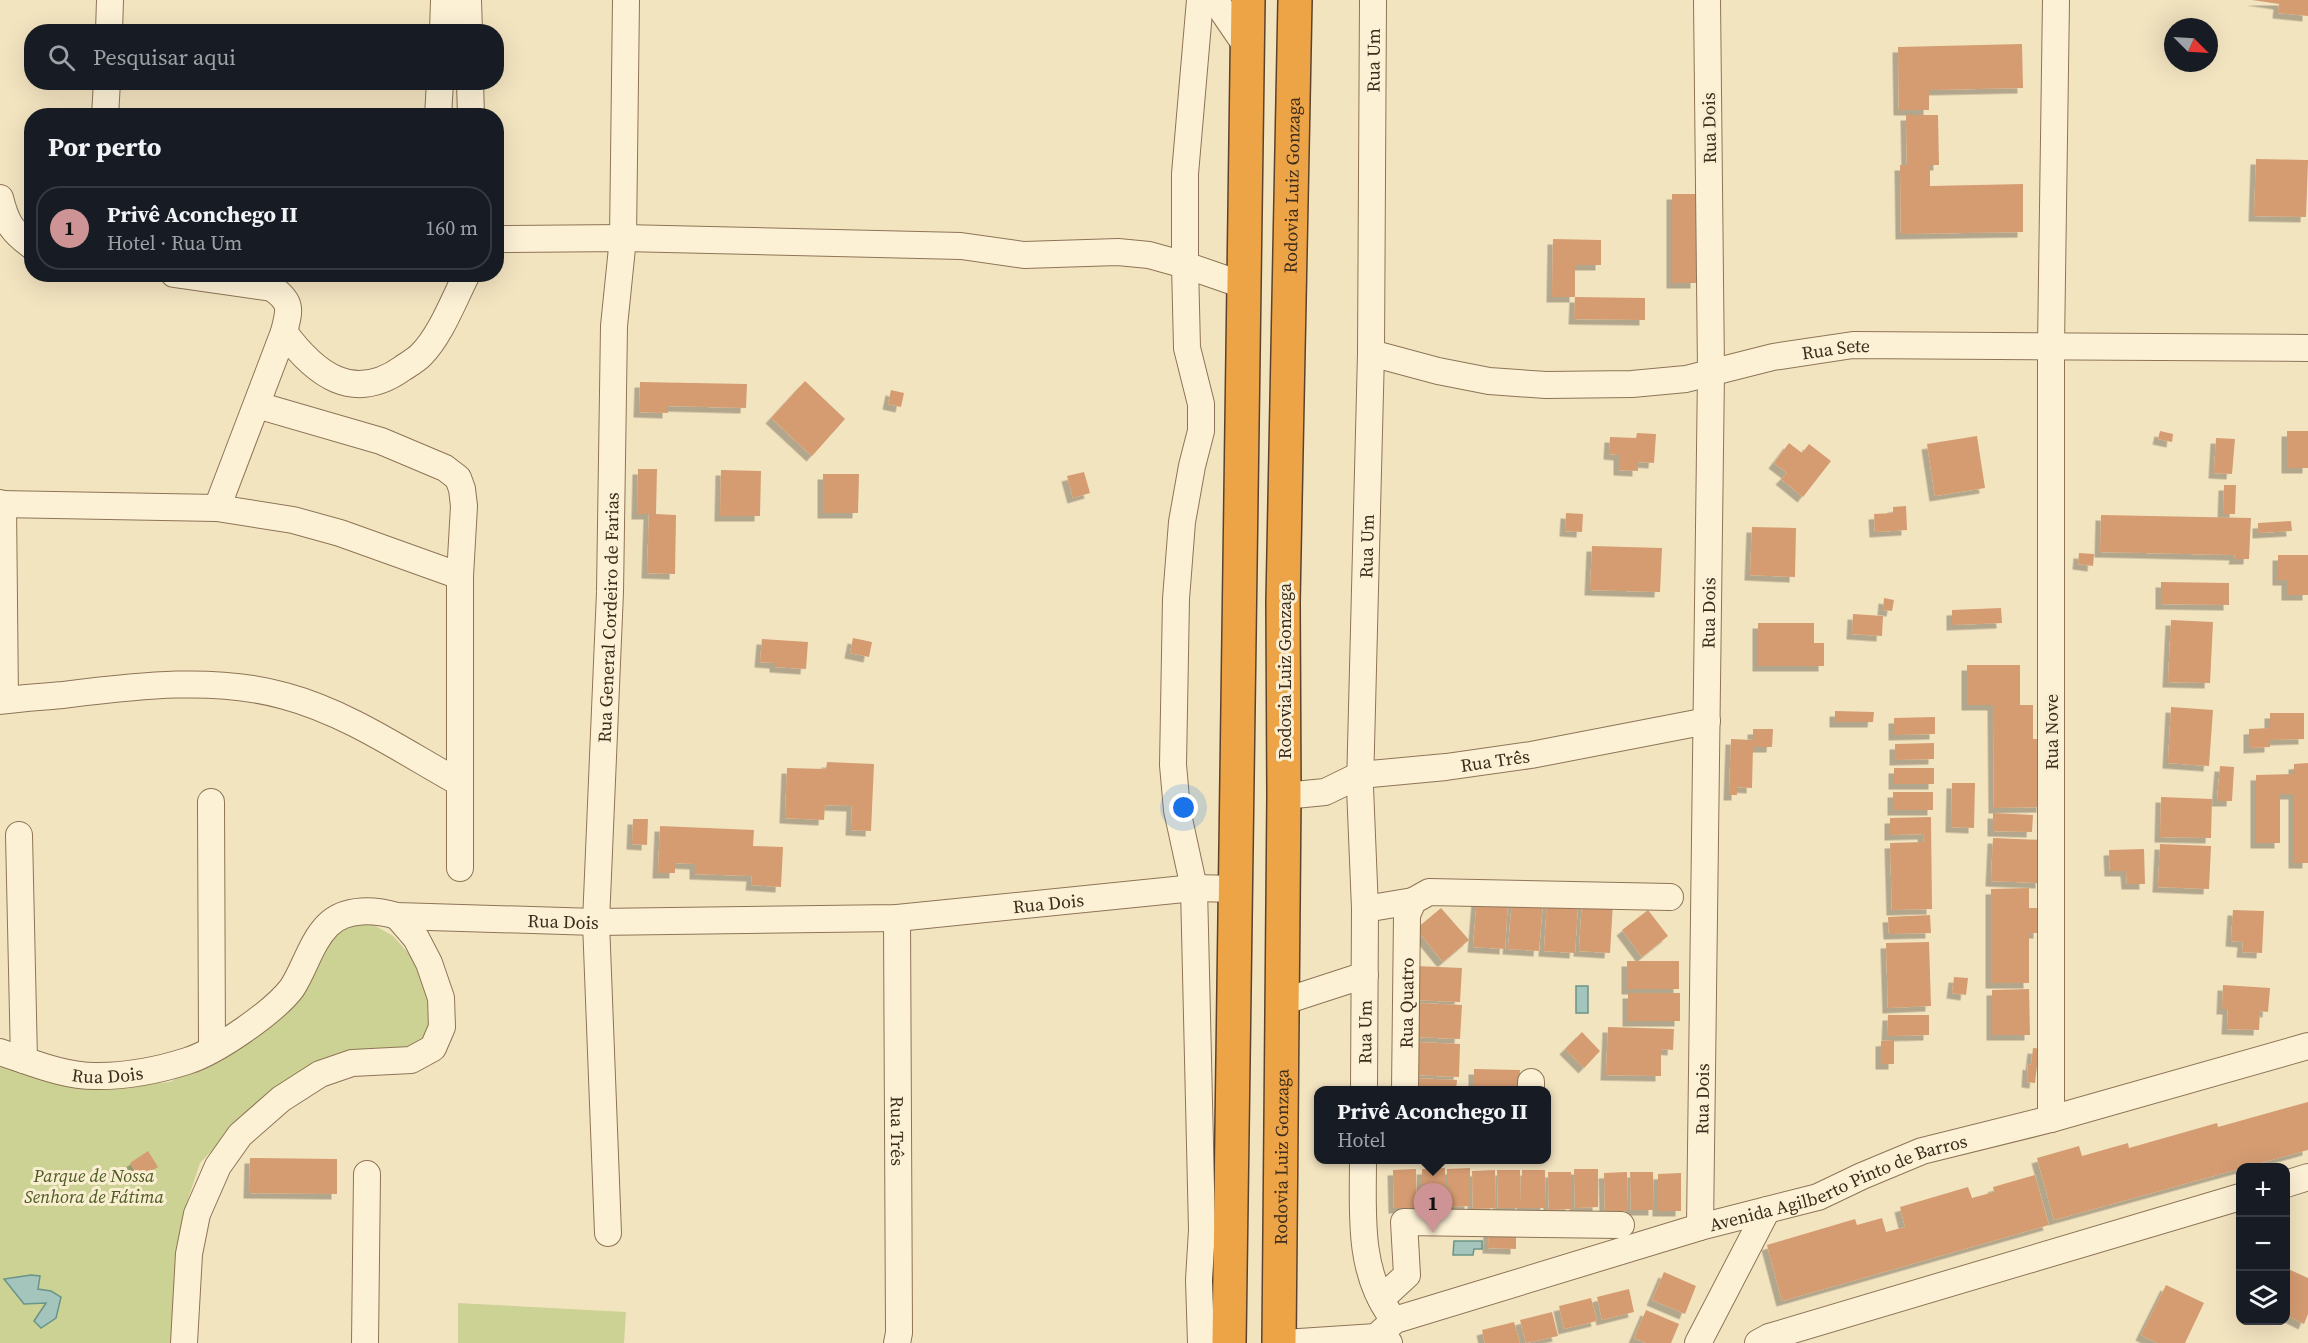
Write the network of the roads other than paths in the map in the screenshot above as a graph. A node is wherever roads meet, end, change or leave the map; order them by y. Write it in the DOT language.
graph roads {
  1 [pos="110,0"];
  2 [pos="444,0"];
  3 [pos="468,0"];
  4 [pos="626,0"];
  5 [pos="1200,0"];
  6 [pos="1215,0"];
  7 [pos="1248,0"];
  8 [pos="1295,0"];
  9 [pos="1373,0"];
  10 [pos="1707,0"];
  11 [pos="2056,0"];
  12 [pos="109,24"];
  13 [pos="442,24"];
  14 [pos="469,24"];
  15 [pos="1247,47"];
  16 [pos="107,90"];
  17 [pos="440,90"];
  18 [pos="470,90"];
  19 [pos="105,108"];
  20 [pos="438,108"];
  21 [pos="471,108"];
  22 [pos="0,198"];
  23 [pos="623,238"];
  24 [pos="504,239"];
  25 [pos="24,240"];
  26 [pos="1185,265"];
  27 [pos="230,282"];
  28 [pos="463,282"];
  29 [pos="1243,285"];
  30 [pos="284,332"];
  31 [pos="2050,346"];
  32 [pos="2308,348"];
  33 [pos="1371,353"];
  34 [pos="1711,372"];
  35 [pos="257,405"];
  36 [pos="1,504"];
  37 [pos="217,508"];
  38 [pos="460,576"];
  39 [pos="3,700"];
  40 [pos="1707,721"];
  41 [pos="1360,775"];
  42 [pos="460,783"];
  43 [pos="1284,796"];
  44 [pos="211,802"];
  45 [pos="19,835"];
  46 [pos="460,868"];
  47 [pos="1194,888"];
  48 [pos="1236,889"];
  49 [pos="1670,897"];
  50 [pos="1372,908"];
  51 [pos="1410,908"];
  52 [pos="398,916"];
  53 [pos="897,918"];
  54 [pos="596,922"];
  55 [pos="1365,975"];
  56 [pos="1282,1002"];
  57 [pos="2308,1046"];
  58 [pos="212,1048"];
  59 [pos="12,1056"];
  60 [pos="1364,1086"];
  61 [pos="1405,1086"];
  62 [pos="2051,1119"];
  63 [pos="1364,1164"];
  64 [pos="367,1174"];
  65 [pos="2308,1177"];
  66 [pos="2290,1183"];
  67 [pos="2236,1198"];
  68 [pos="1767,1210"];
  69 [pos="1621,1225"];
  70 [pos="1700,1227"];
  71 [pos="608,1233"];
  72 [pos="1385,1325"];
  73 [pos="184,1343"];
  74 [pos="365,1343"];
  75 [pos="897,1343"];
  76 [pos="1201,1343"];
  77 [pos="1229,1343"];
  78 [pos="1279,1343"];
  79 [pos="1284,1343"];
  80 [pos="1698,1343"];
  81 [pos="1758,1343"];
  1 -- 12 [label="street"];
  2 -- 13 [label="street"];
  3 -- 14 [label="street"];
  4 -- 23 [label="street, Rua General Cordeiro de Farias"];
  5 -- 26 [label="street"];
  6 -- 15 [label="street"];
  7 -- 15 [label="highway"];
  8 -- 43 [label="highway, Rodovia Luiz Gonzaga"];
  9 -- 33 [label="street, Rua Um"];
  10 -- 34 [label="street, Rua Dois"];
  11 -- 31 [label="street"];
  15 -- 29 [label="highway"];
  16 -- 19 [label="street"];
  17 -- 20 [label="street"];
  18 -- 21 [label="street"];
  22 -- 25 [label="street"];
  23 -- 24 [label="street"];
  23 -- 26 [label="street"];
  23 -- 54 [label="street, Rua General Cordeiro de Farias"];
  26 -- 29 [label="street"];
  26 -- 47 [label="street"];
  27 -- 30 [label="street"];
  28 -- 30 [label="street"];
  29 -- 48 [label="highway"];
  30 -- 35 [label="street"];
  31 -- 32 [label="street, Rua Sete"];
  31 -- 34 [label="street, Rua Sete"];
  31 -- 62 [label="street, Rua Nove"];
  33 -- 34 [label="street, Rua Sete"];
  33 -- 41 [label="street, Rua Um"];
  34 -- 40 [label="street, Rua Dois"];
  35 -- 37 [label="street"];
  35 -- 38 [label="street"];
  36 -- 37 [label="street"];
  36 -- 39 [label="street"];
  37 -- 38 [label="street"];
  38 -- 42 [label="street"];
  39 -- 42 [label="street"];
  40 -- 41 [label="street, Rua Três"];
  40 -- 70 [label="street, Rua Dois"];
  41 -- 43 [label="street, Rua Três"];
  41 -- 50 [label="street, Rua Um"];
  42 -- 46 [label="street"];
  43 -- 56 [label="highway, Rodovia Luiz Gonzaga"];
  44 -- 58 [label="street"];
  45 -- 59 [label="street"];
  47 -- 48 [label="street, Rua Dois"];
  47 -- 53 [label="street, Rua Dois"];
  47 -- 76 [label="street"];
  48 -- 77 [label="highway"];
  49 -- 51 [label="street"];
  50 -- 51 [label="street"];
  50 -- 55 [label="street, Rua Um"];
  51 -- 61 [label="street, Rua Quatro"];
  52 -- 54 [label="street, Rua Dois"];
  52 -- 58 [label="street, Rua Dois"];
  52 -- 73 [label="street"];
  53 -- 54 [label="street, Rua Dois"];
  53 -- 75 [label="street, Rua Três"];
  54 -- 71 [label="street, Rua General Cordeiro de Farias"];
  55 -- 56 [label="street"];
  55 -- 60 [label="street, Rua Um"];
  56 -- 78 [label="highway, Rodovia Luiz Gonzaga"];
  57 -- 62 [label="street, Avenida Agilberto Pinto de Barros"];
  58 -- 59 [label="street, Rua Dois"];
  62 -- 68 [label="street, Avenida Agilberto Pinto de Barros"];
  63 -- 72 [label="street"];
  64 -- 74 [label="street"];
  65 -- 66 [label="street"];
  67 -- 81 [label="street"];
  68 -- 70 [label="street, Avenida Agilberto Pinto de Barros"];
  68 -- 80 [label="street"];
  69 -- 72 [label="street"];
  70 -- 72 [label="street, Avenida Agilberto Pinto de Barros"];
  72 -- 79 [label="street, Avenida Agilberto Pinto de Barros"];
}
